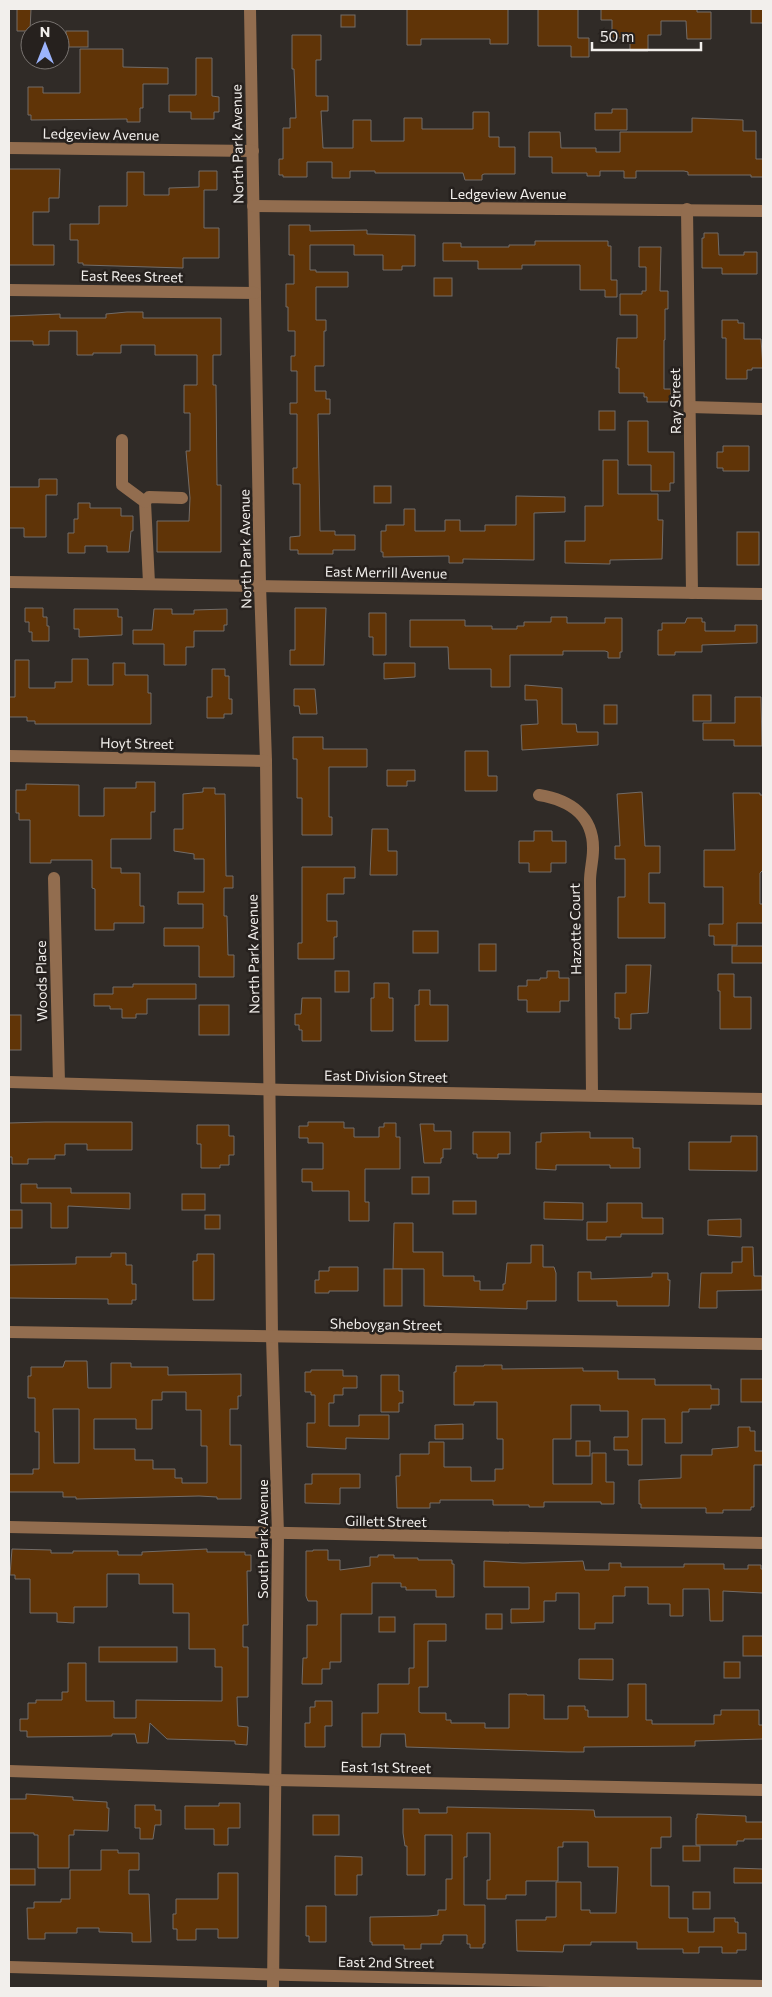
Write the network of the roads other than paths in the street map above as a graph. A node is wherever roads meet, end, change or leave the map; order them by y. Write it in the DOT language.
graph roads {
  1 [pos="250,9"];
  2 [pos="9,148"];
  3 [pos="253,151"];
  4 [pos="253,206"];
  5 [pos="687,209"];
  6 [pos="763,211"];
  7 [pos="9,290"];
  8 [pos="255,293"];
  9 [pos="690,407"];
  10 [pos="763,409"];
  11 [pos="122,440"];
  12 [pos="182,498"];
  13 [pos="144,502"];
  14 [pos="9,582"];
  15 [pos="149,583"];
  16 [pos="260,585"];
  17 [pos="692,593"];
  18 [pos="763,594"];
  19 [pos="9,756"];
  20 [pos="266,761"];
  21 [pos="539,795"];
  22 [pos="54,878"];
  23 [pos="9,1082"];
  24 [pos="59,1083"];
  25 [pos="269,1089"];
  26 [pos="592,1095"];
  27 [pos="763,1098"];
  28 [pos="9,1332"];
  29 [pos="272,1337"];
  30 [pos="763,1344"];
  31 [pos="9,1527"];
  32 [pos="278,1534"];
  33 [pos="763,1543"];
  34 [pos="9,1771"];
  35 [pos="275,1780"];
  36 [pos="763,1790"];
  37 [pos="9,1966"];
  38 [pos="273,1975"];
  39 [pos="763,1986"];
  40 [pos="273,1988"];
  1 -- 3 [label="street, North Park Avenue"];
  2 -- 3 [label="street, Ledgeview Avenue"];
  3 -- 4 [label="street, North Park Avenue"];
  4 -- 5 [label="street, Ledgeview Avenue"];
  4 -- 8 [label="street, North Park Avenue"];
  5 -- 6 [label="street, Ledgeview Avenue"];
  5 -- 9 [label="street, Ray Street"];
  7 -- 8 [label="street, East Rees Street"];
  8 -- 16 [label="street, North Park Avenue"];
  9 -- 10 [label="street"];
  9 -- 17 [label="street, Ray Street"];
  11 -- 13 [label="street"];
  12 -- 13 [label="street"];
  13 -- 15 [label="street"];
  14 -- 15 [label="street, East Merrill Avenue"];
  15 -- 16 [label="street, East Merrill Avenue"];
  16 -- 17 [label="street, East Merrill Avenue"];
  16 -- 20 [label="street, North Park Avenue"];
  17 -- 18 [label="street, East Merrill Avenue"];
  19 -- 20 [label="street, Hoyt Street"];
  20 -- 25 [label="street, North Park Avenue"];
  21 -- 26 [label="street, Hazotte Court"];
  22 -- 24 [label="street, Woods Place"];
  23 -- 24 [label="street, East Division Street"];
  24 -- 25 [label="street, East Division Street"];
  25 -- 26 [label="street, East Division Street"];
  25 -- 29 [label="street, South Park Avenue"];
  26 -- 27 [label="street, East Division Street"];
  28 -- 29 [label="street, Sheboygan Street"];
  29 -- 30 [label="street, Sheboygan Street"];
  29 -- 32 [label="street, South Park Avenue"];
  31 -- 32 [label="street, Gillett Street"];
  32 -- 33 [label="street, Gillett Street"];
  32 -- 35 [label="street, South Park Avenue"];
  34 -- 35 [label="street, East 1st Street"];
  35 -- 36 [label="street, East 1st Street"];
  35 -- 38 [label="street, South Park Avenue"];
  37 -- 38 [label="street, East 2nd Street"];
  38 -- 39 [label="street, East 2nd Street"];
  38 -- 40 [label="street, South Park Avenue"];
}
